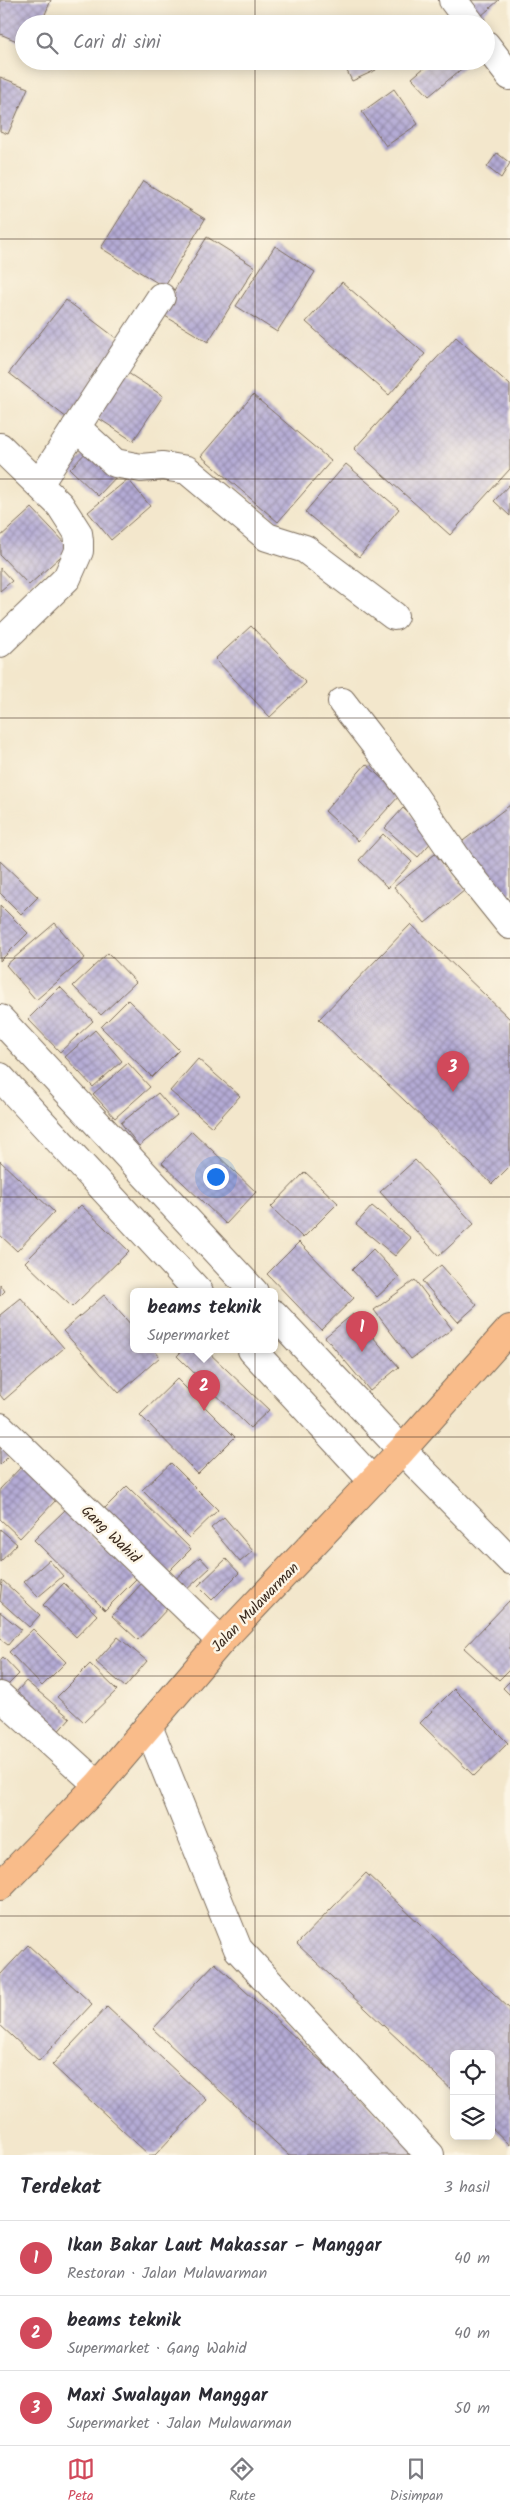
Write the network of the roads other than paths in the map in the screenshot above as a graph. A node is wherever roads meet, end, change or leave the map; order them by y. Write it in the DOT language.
graph roads {
  1 [pos="453,0"];
  2 [pos="464,15"];
  3 [pos="495,56"];
  4 [pos="510,76"];
  5 [pos="161,297"];
  6 [pos="76,427"];
  7 [pos="0,447"];
  8 [pos="39,484"];
  9 [pos="394,616"];
  10 [pos="0,643"];
  11 [pos="342,702"];
  12 [pos="510,925"];
  13 [pos="0,1019"];
  14 [pos="0,1077"];
  15 [pos="195,1288"];
  16 [pos="250,1288"];
  17 [pos="278,1318"];
  18 [pos="510,1329"];
  19 [pos="255,1353"];
  20 [pos="0,1427"];
  21 [pos="402,1450"];
  22 [pos="373,1481"];
  23 [pos="510,1560"];
  24 [pos="221,1641"];
  25 [pos="0,1696"];
  26 [pos="148,1726"];
  27 [pos="98,1785"];
  28 [pos="0,1886"];
  29 [pos="430,2155"];
  1 -- 2 [label="street"];
  3 -- 4 [label="street"];
  5 -- 6 [label="street"];
  6 -- 8 [label="street"];
  6 -- 9 [label="street"];
  7 -- 8 [label="street"];
  8 -- 10 [label="street"];
  11 -- 12 [label="street"];
  13 -- 16 [label="street"];
  14 -- 15 [label="street"];
  17 -- 21 [label="street"];
  18 -- 21 [label="main road, Jalan Mulawarman"];
  19 -- 22 [label="street"];
  20 -- 24 [label="street, Gang Wahid"];
  21 -- 22 [label="main road, Jalan Mulawarman"];
  21 -- 23 [label="street"];
  22 -- 24 [label="main road, Jalan Mulawarman"];
  24 -- 26 [label="main road, Jalan Mulawarman"];
  25 -- 27 [label="street"];
  26 -- 27 [label="main road, Jalan Mulawarman"];
  26 -- 29 [label="street"];
  27 -- 28 [label="main road, Jalan Mulawarman"];
}
